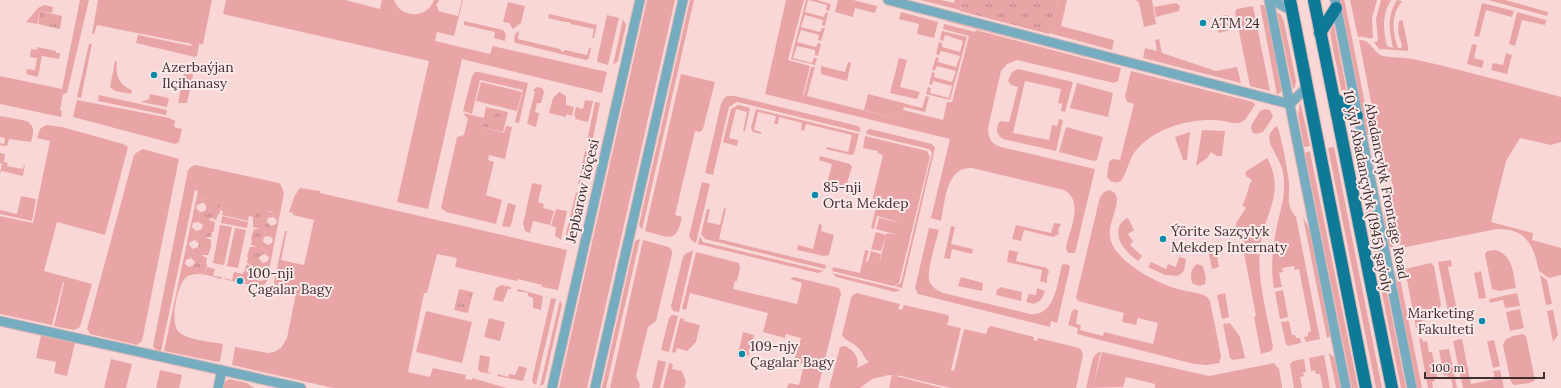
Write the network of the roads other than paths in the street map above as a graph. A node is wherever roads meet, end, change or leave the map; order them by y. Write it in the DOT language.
graph roads {
  1 [pos="640,0"];
  2 [pos="683,0"];
  3 [pos="888,0"];
  4 [pos="1270,0"];
  5 [pos="1314,0"];
  6 [pos="1335,4"];
  7 [pos="1291,5"];
  8 [pos="1320,33"];
  9 [pos="1307,87"];
  10 [pos="1334,98"];
  11 [pos="1290,104"];
  12 [pos="1358,116"];
  13 [pos="0,321"];
  14 [pos="222,370"];
  15 [pos="218,388"];
  16 [pos="301,388"];
  17 [pos="552,388"];
  18 [pos="595,388"];
  19 [pos="1346,388"];
  20 [pos="1366,388"];
  21 [pos="1392,388"];
  22 [pos="1412,388"];
  1 -- 17 [label="street, Jepbarow köçesi"];
  2 -- 18 [label="street"];
  3 -- 11 [label="street"];
  4 -- 7 [label="street"];
  4 -- 11 [label="street"];
  5 -- 8 [label="main road, 10 ýyl Abadançylyk (1945) şaýoly"];
  6 -- 8 [label="main road"];
  6 -- 12 [label="street, Abadancylyk Frontage Road"];
  7 -- 9 [label="main road"];
  8 -- 10 [label="main road, 10 ýyl Abadançylyk (1945) şaýoly"];
  9 -- 11 [label="street"];
  9 -- 20 [label="main road"];
  10 -- 12 [label="main road"];
  10 -- 21 [label="main road, 10 ýyl Abadançylyk (1945) şaýoly"];
  11 -- 19 [label="street"];
  12 -- 22 [label="street, Abadancylyk Frontage Road"];
  13 -- 14 [label="street"];
  14 -- 15 [label="street"];
  14 -- 16 [label="street"];
}
